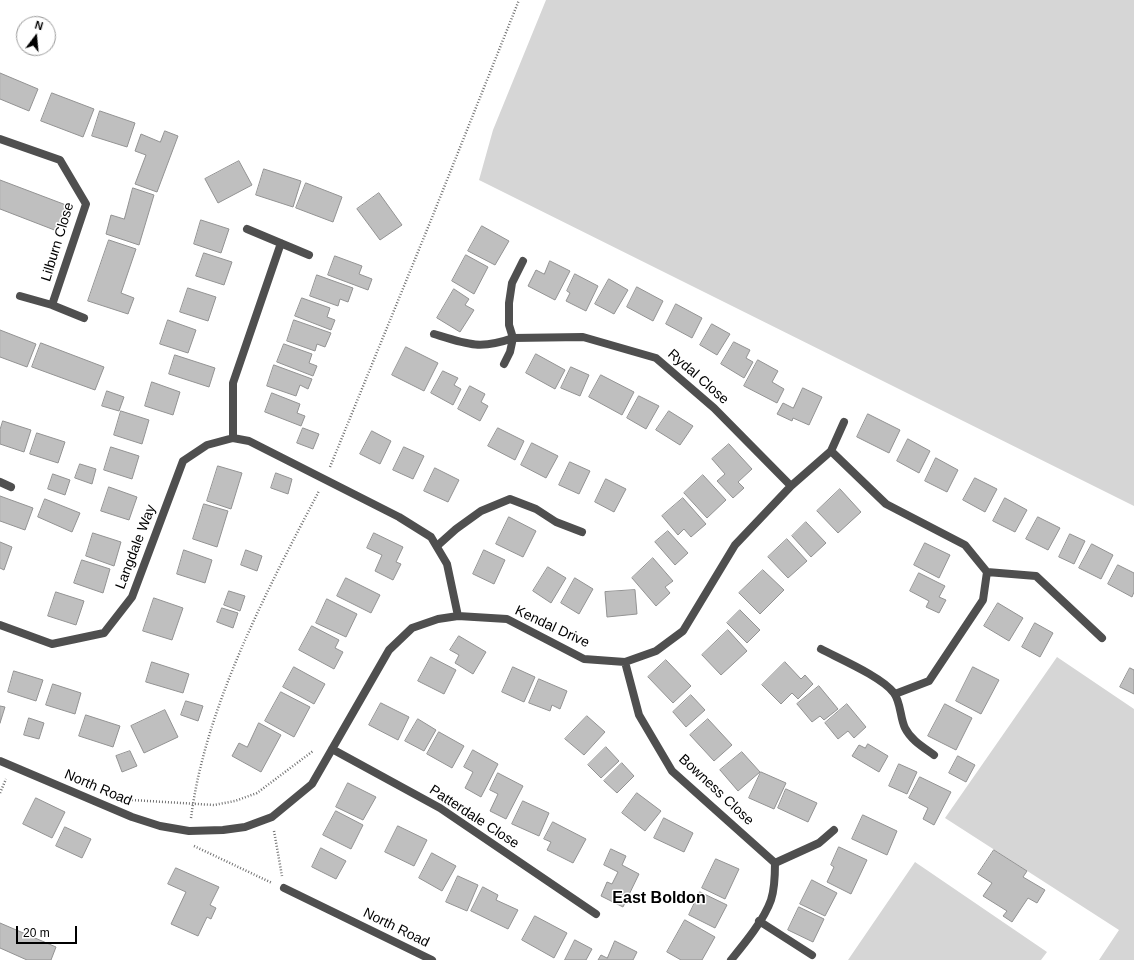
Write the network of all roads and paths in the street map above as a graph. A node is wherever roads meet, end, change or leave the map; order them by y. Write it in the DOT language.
graph roads {
  1 [pos="518,0"];
  2 [pos="0,139"];
  3 [pos="248,229"];
  4 [pos="281,243"];
  5 [pos="309,255"];
  6 [pos="523,260"];
  7 [pos="20,296"];
  8 [pos="52,305"];
  9 [pos="84,318"];
  10 [pos="434,334"];
  11 [pos="513,338"];
  12 [pos="504,364"];
  13 [pos="844,422"];
  14 [pos="233,438"];
  15 [pos="831,450"];
  16 [pos="325,479"];
  17 [pos="0,482"];
  18 [pos="791,486"];
  19 [pos="11,487"];
  20 [pos="582,532"];
  21 [pos="437,546"];
  22 [pos="987,572"];
  23 [pos="458,616"];
  24 [pos="0,625"];
  25 [pos="1102,638"];
  26 [pos="821,648"];
  27 [pos="625,662"];
  28 [pos="895,694"];
  29 [pos="332,749"];
  30 [pos="314,750"];
  31 [pos="934,755"];
  32 [pos="0,761"];
  33 [pos="126,800"];
  34 [pos="193,804"];
  35 [pos="272,817"];
  36 [pos="834,830"];
  37 [pos="189,831"];
  38 [pos="775,863"];
  39 [pos="284,888"];
  40 [pos="596,914"];
  41 [pos="759,921"];
  42 [pos="812,956"];
  43 [pos="432,960"];
  44 [pos="731,960"];
  1 -- 16 [label="path"];
  2 -- 8 [label="street, Lilburn Close"];
  3 -- 4 [label="street"];
  4 -- 5 [label="street"];
  4 -- 14 [label="street"];
  6 -- 11 [label="street"];
  7 -- 8 [label="street"];
  8 -- 9 [label="street"];
  10 -- 11 [label="street, Rydal Close"];
  11 -- 12 [label="street"];
  11 -- 18 [label="street, Rydal Close"];
  13 -- 15 [label="street, Kendal Drive"];
  14 -- 16 [label="street, Langdale Way"];
  14 -- 24 [label="street, Langdale Way"];
  15 -- 18 [label="street, Kendal Drive"];
  15 -- 22 [label="street"];
  16 -- 21 [label="street, Langdale Way"];
  16 -- 34 [label="path"];
  17 -- 19 [label="street"];
  18 -- 27 [label="street, Kendal Drive"];
  20 -- 21 [label="street"];
  21 -- 23 [label="street, Langdale Way"];
  22 -- 25 [label="street"];
  22 -- 28 [label="street"];
  23 -- 27 [label="street, Kendal Drive"];
  23 -- 29 [label="street, Kendal Drive"];
  26 -- 28 [label="street"];
  27 -- 38 [label="street, Bowness Close"];
  28 -- 31 [label="street"];
  29 -- 35 [label="street, Kendal Drive"];
  29 -- 40 [label="street, Patterdale Close"];
  30 -- 34 [label="path"];
  32 -- 37 [label="street, North Road"];
  33 -- 34 [label="path"];
  34 -- 37 [label="path"];
  35 -- 37 [label="street, Kendal Drive"];
  35 -- 39 [label="path"];
  36 -- 38 [label="street"];
  37 -- 39 [label="path"];
  38 -- 41 [label="street"];
  39 -- 43 [label="street, North Road"];
  41 -- 42 [label="street"];
  41 -- 44 [label="street"];
}
